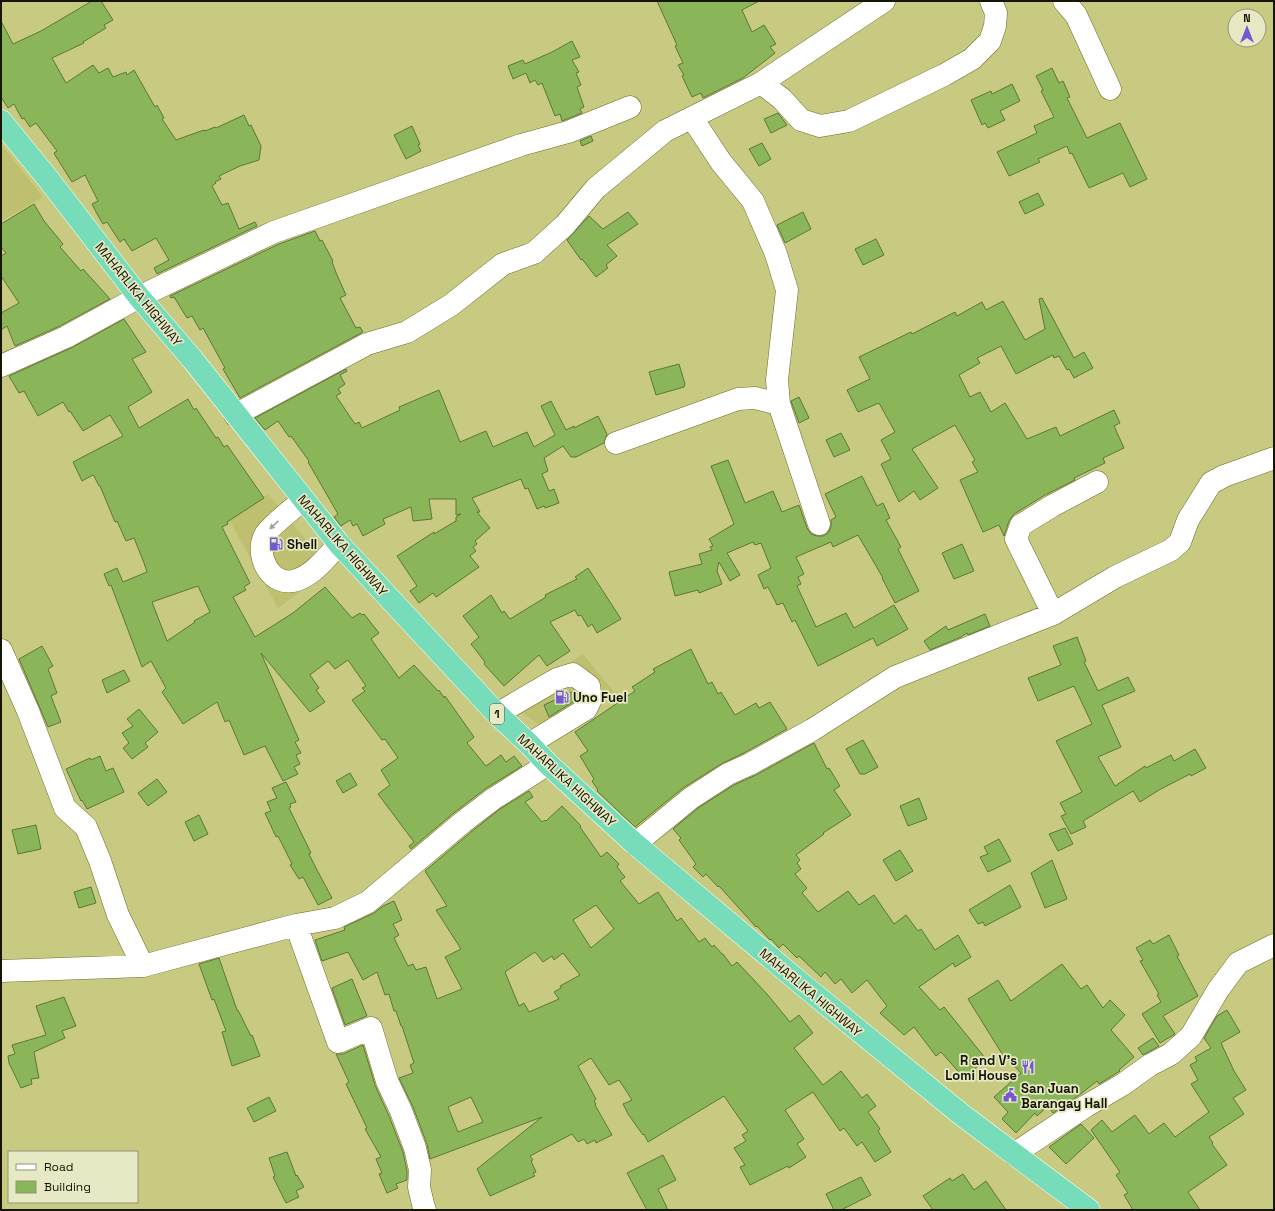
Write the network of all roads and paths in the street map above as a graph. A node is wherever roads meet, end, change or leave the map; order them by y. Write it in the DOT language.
graph roads {
  1 [pos="884,1"];
  2 [pos="992,1"];
  3 [pos="1064,1"];
  4 [pos="761,83"];
  5 [pos="1110,89"];
  6 [pos="630,106"];
  7 [pos="692,118"];
  8 [pos="1,121"];
  9 [pos="139,297"];
  10 [pos="1,366"];
  11 [pos="779,404"];
  12 [pos="235,415"];
  13 [pos="616,443"];
  14 [pos="1274,458"];
  15 [pos="1097,482"];
  16 [pos="303,500"];
  17 [pos="820,524"];
  18 [pos="338,544"];
  19 [pos="1053,614"];
  20 [pos="1,650"];
  21 [pos="497,714"];
  22 [pos="530,744"];
  23 [pos="548,764"];
  24 [pos="635,844"];
  25 [pos="296,925"];
  26 [pos="1274,945"];
  27 [pos="143,966"];
  28 [pos="1,971"];
  29 [pos="1014,1154"];
  30 [pos="425,1210"];
  31 [pos="1089,1210"];
  1 -- 4 [label="street"];
  2 -- 4 [label="street"];
  3 -- 5 [label="street"];
  4 -- 7 [label="street"];
  6 -- 9 [label="street"];
  7 -- 11 [label="street"];
  7 -- 12 [label="street"];
  8 -- 9 [label="highway, MAHARLIKA HIGHWAY / 1"];
  9 -- 10 [label="street"];
  9 -- 12 [label="highway, MAHARLIKA HIGHWAY / 1"];
  11 -- 13 [label="street"];
  11 -- 17 [label="street"];
  12 -- 16 [label="highway, MAHARLIKA HIGHWAY / 1"];
  14 -- 19 [label="street"];
  15 -- 19 [label="street"];
  16 -- 18 [label="highway, MAHARLIKA HIGHWAY / 1"];
  16 -- 18 [label="street, one-way"];
  18 -- 21 [label="highway, MAHARLIKA HIGHWAY / 1"];
  19 -- 24 [label="street"];
  20 -- 27 [label="street"];
  21 -- 22 [label="highway, MAHARLIKA HIGHWAY / 1"];
  21 -- 22 [label="street"];
  22 -- 23 [label="highway, MAHARLIKA HIGHWAY / 1"];
  23 -- 24 [label="highway, MAHARLIKA HIGHWAY / 1"];
  23 -- 25 [label="street"];
  24 -- 29 [label="highway, MAHARLIKA HIGHWAY / 1"];
  25 -- 27 [label="street"];
  25 -- 30 [label="street"];
  26 -- 29 [label="street"];
  27 -- 28 [label="street"];
  29 -- 31 [label="highway, MAHARLIKA HIGHWAY / 1"];
}
